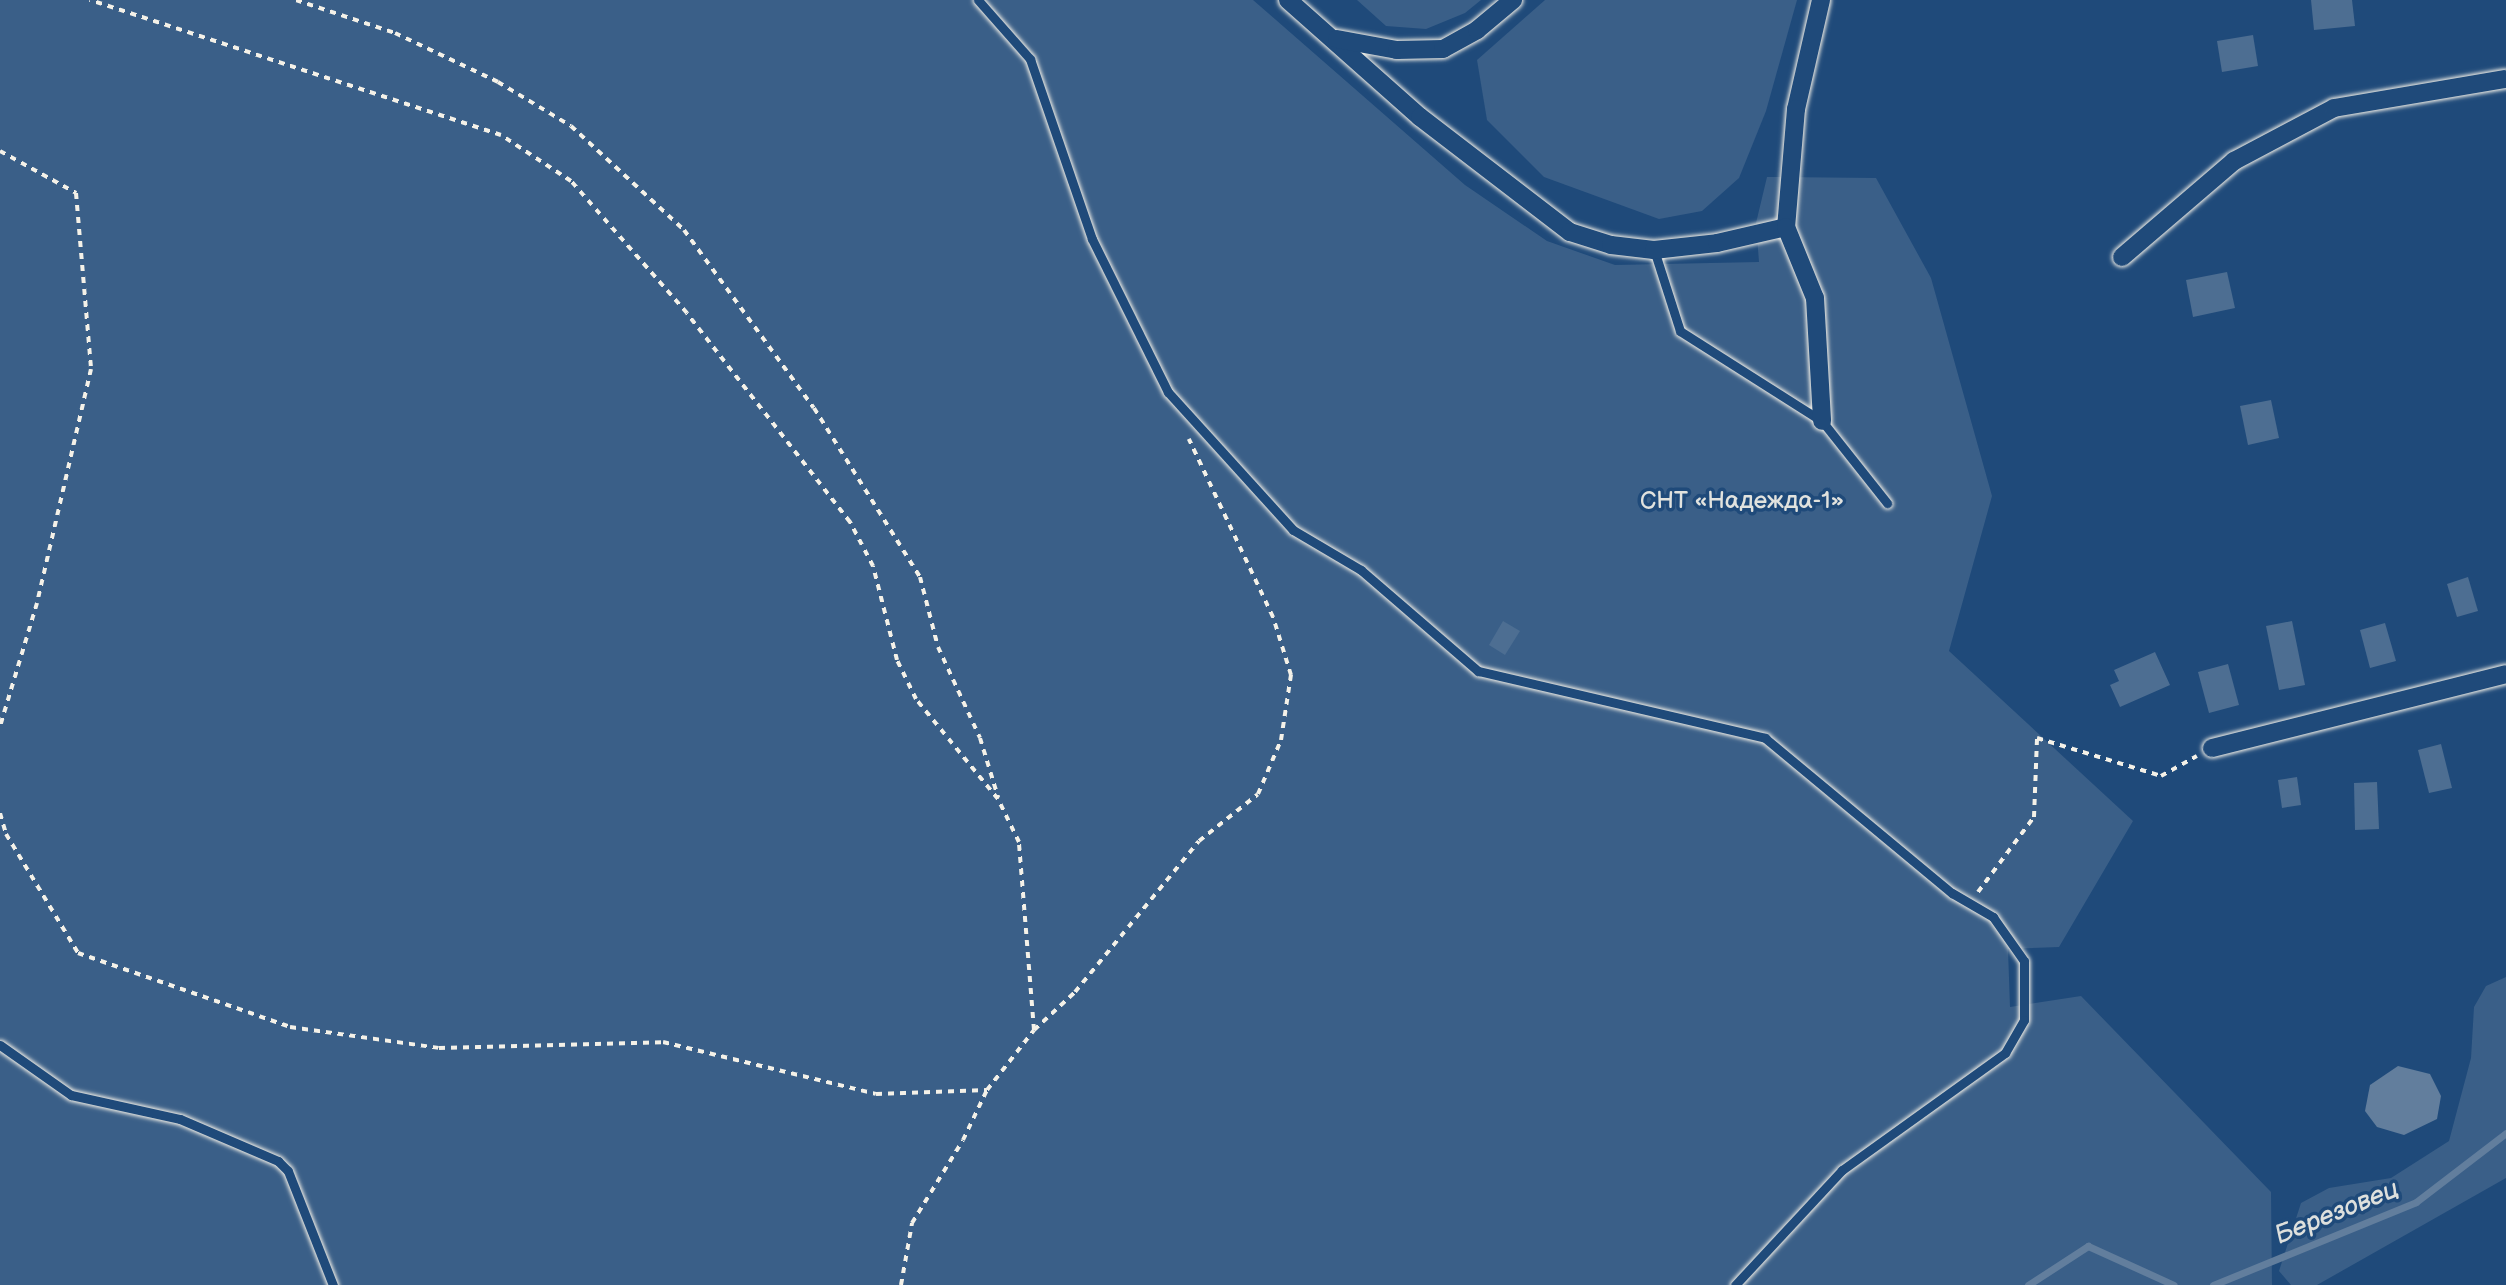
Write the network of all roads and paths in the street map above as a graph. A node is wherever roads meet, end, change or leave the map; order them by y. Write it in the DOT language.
graph roads {
  1 [pos="90,0"];
  2 [pos="296,0"];
  3 [pos="978,0"];
  4 [pos="1288,0"];
  5 [pos="1513,0"];
  6 [pos="1821,0"];
  7 [pos="1331,37"];
  8 [pos="2506,79"];
  9 [pos="0,151"];
  10 [pos="1786,227"];
  11 [pos="1654,250"];
  12 [pos="2122,257"];
  13 [pos="1822,421"];
  14 [pos="1185,431"];
  15 [pos="1887,503"];
  16 [pos="2506,674"];
  17 [pos="0,726"];
  18 [pos="2212,748"];
  19 [pos="998,799"];
  20 [pos="0,813"];
  21 [pos="1969,903"];
  22 [pos="1034,1030"];
  23 [pos="0,1045"];
  24 [pos="987,1090"];
  25 [pos="333,1285"];
  26 [pos="901,1285"];
  27 [pos="1735,1285"];
  1 -- 19 [label="path"];
  2 -- 19 [label="path"];
  3 -- 21 [label="lane"];
  4 -- 7 [label="street"];
  5 -- 7 [label="street"];
  6 -- 10 [label="street"];
  7 -- 11 [label="street"];
  8 -- 12 [label="street"];
  9 -- 17 [label="path"];
  10 -- 11 [label="street"];
  10 -- 13 [label="street"];
  11 -- 13 [label="lane"];
  13 -- 15 [label="lane"];
  14 -- 22 [label="path"];
  16 -- 18 [label="street"];
  18 -- 21 [label="path"];
  19 -- 22 [label="path"];
  20 -- 24 [label="path"];
  21 -- 27 [label="lane"];
  22 -- 24 [label="path"];
  23 -- 25 [label="lane"];
  24 -- 26 [label="path"];
}
